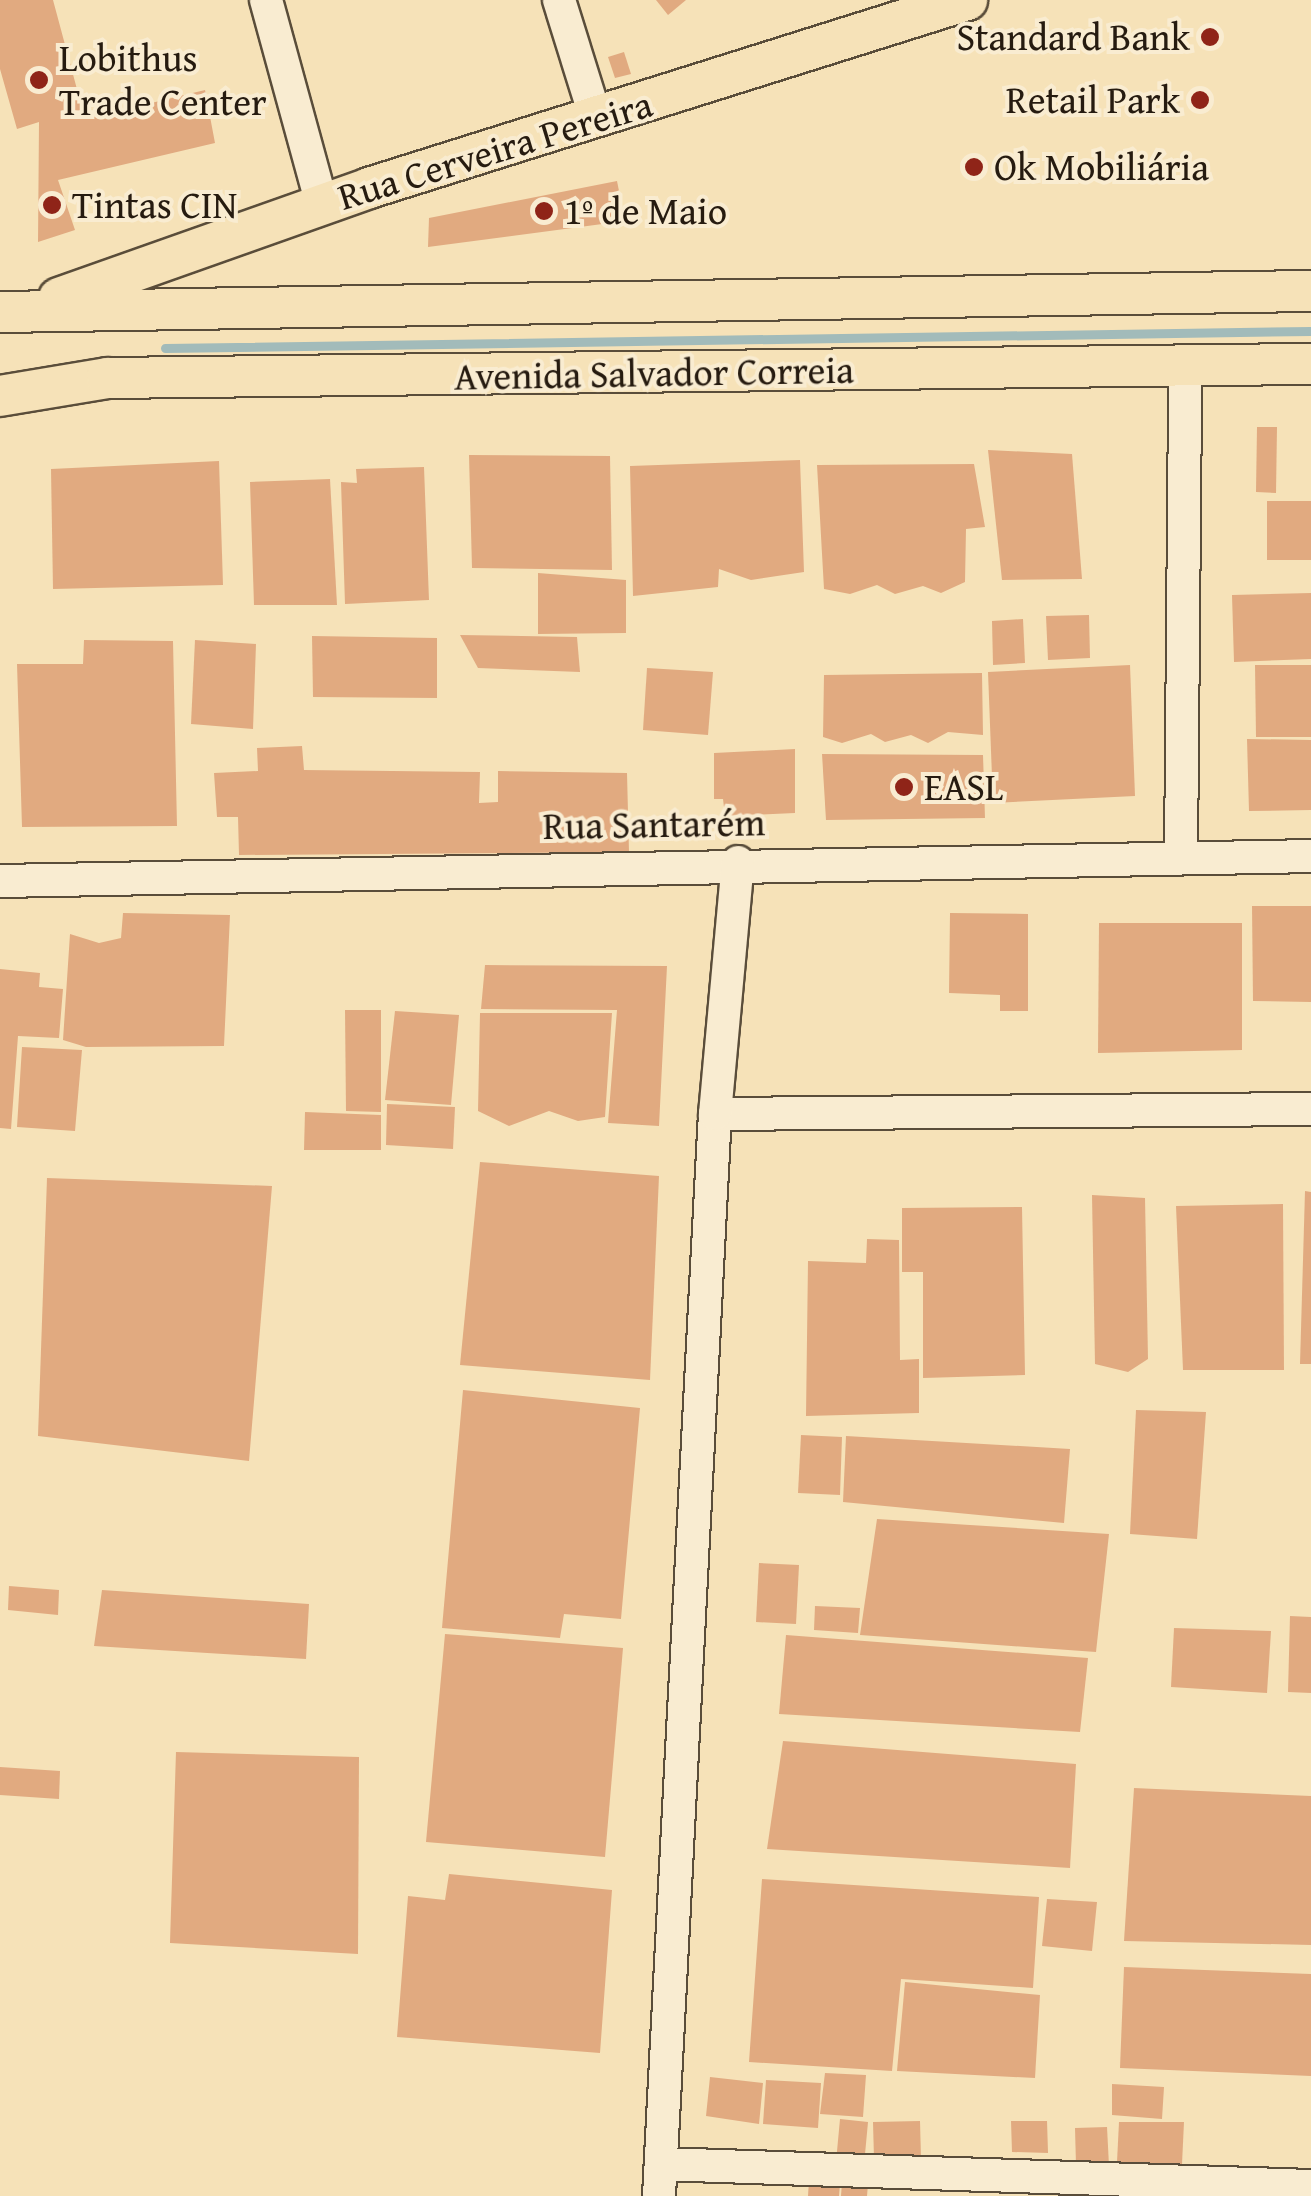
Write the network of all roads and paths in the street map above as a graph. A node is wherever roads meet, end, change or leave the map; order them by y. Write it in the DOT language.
graph roads {
  1 [pos="266,0"];
  2 [pos="559,0"];
  3 [pos="967,0"];
  4 [pos="596,119"];
  5 [pos="322,204"];
  6 [pos="1311,291"];
  7 [pos="13,312"];
  8 [pos="1311,364"];
  9 [pos="1186,368"];
  10 [pos="0,396"];
  11 [pos="1311,856"];
  12 [pos="1182,857"];
  13 [pos="738,862"];
  14 [pos="0,881"];
  15 [pos="1311,1108"];
  16 [pos="715,1114"];
  17 [pos="660,2180"];
  18 [pos="1311,2186"];
  1 -- 5 [label="street"];
  2 -- 4 [label="street"];
  3 -- 4 [label="main road, Rua Cerveira Pereira"];
  4 -- 5 [label="main road, Rua Cerveira Pereira"];
  5 -- 7 [label="main road, Rua Cerveira Pereira"];
  6 -- 7 [label="main road, Avenida Salvador Correia"];
  8 -- 9 [label="main road, Avenida Salvador Correia"];
  9 -- 10 [label="main road, Avenida Salvador Correia"];
  9 -- 12 [label="street"];
  11 -- 12 [label="street, Rua Santarém"];
  12 -- 13 [label="street, Rua Santarém"];
  13 -- 14 [label="street, Rua Santarém"];
  13 -- 16 [label="street"];
  15 -- 16 [label="street"];
  16 -- 17 [label="street"];
  17 -- 18 [label="street"];
}
